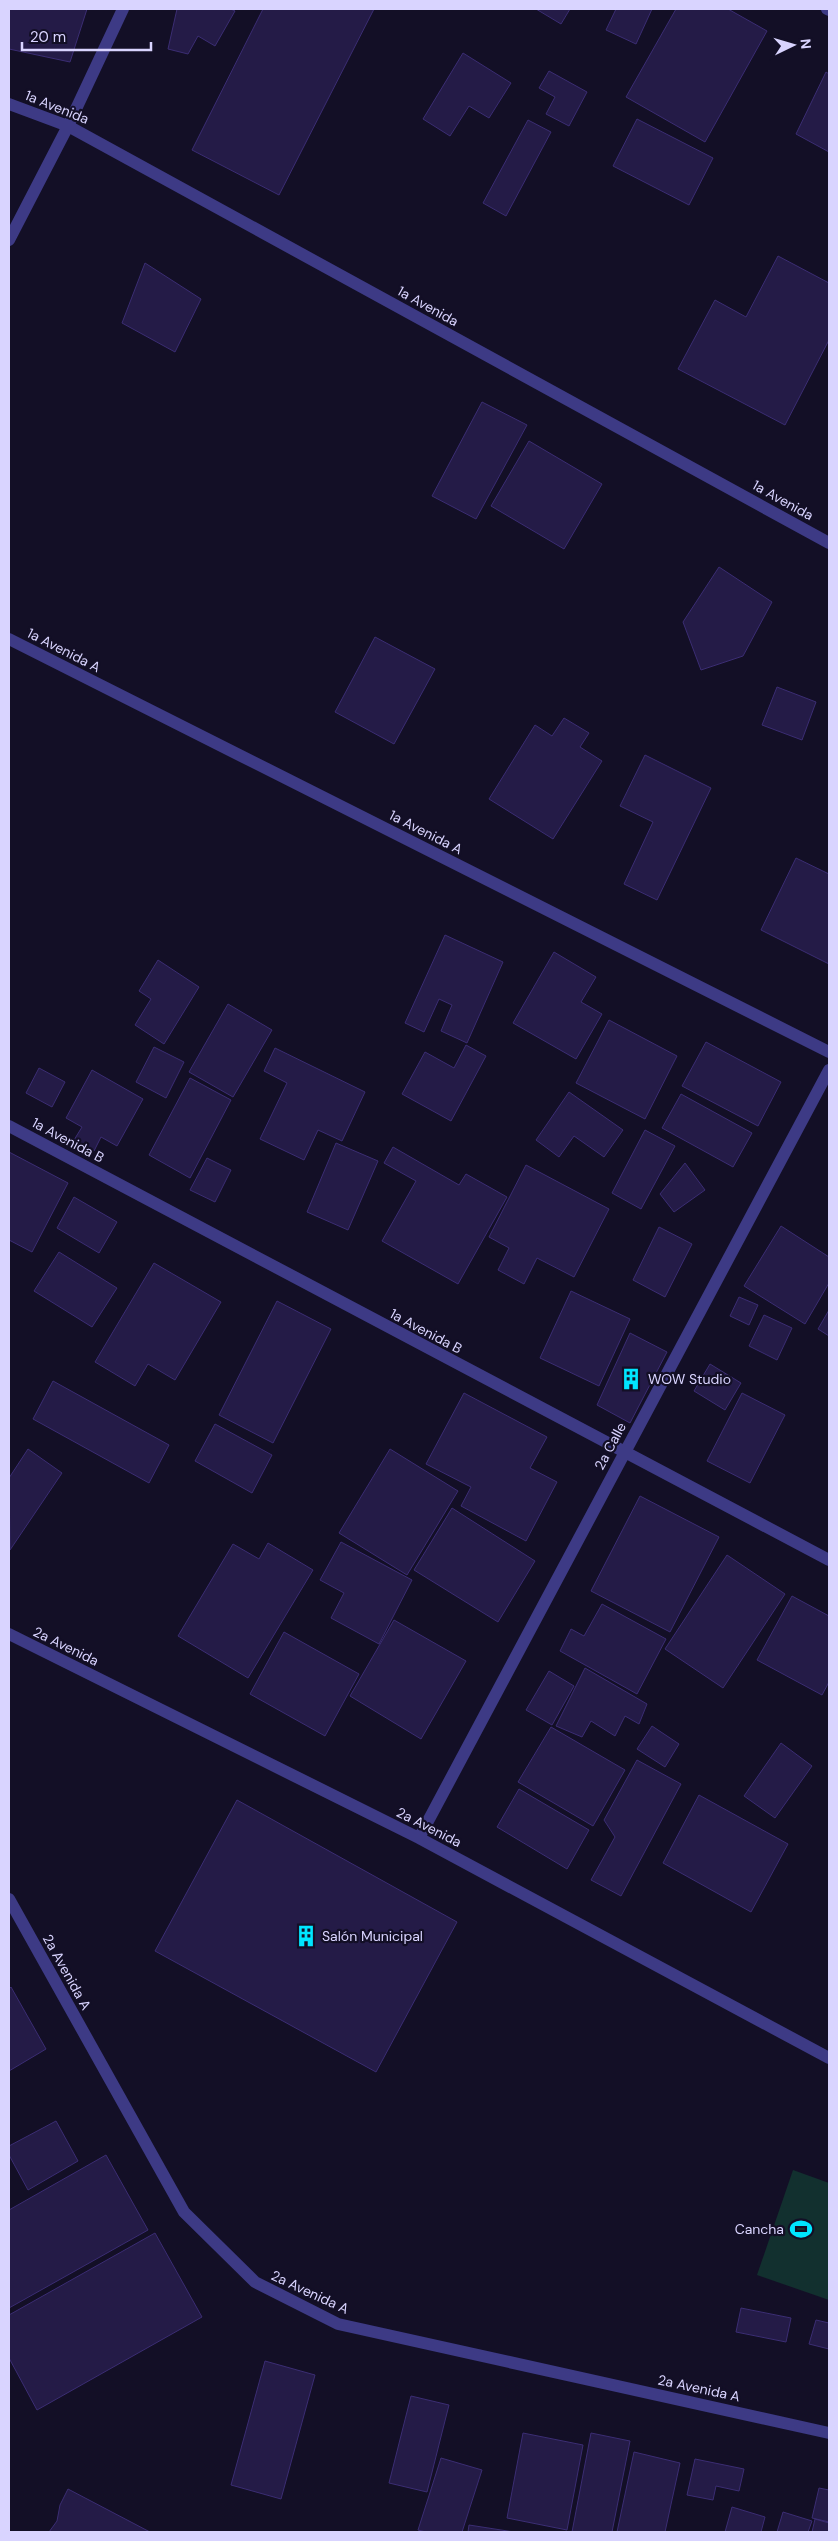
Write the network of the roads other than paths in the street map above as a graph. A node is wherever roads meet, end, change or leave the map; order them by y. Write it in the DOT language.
graph roads {
  1 [pos="122,9"];
  2 [pos="9,104"];
  3 [pos="68,126"];
  4 [pos="9,240"];
  5 [pos="829,543"];
  6 [pos="9,639"];
  7 [pos="829,1052"];
  8 [pos="829,1070"];
  9 [pos="9,1126"];
  10 [pos="624,1453"];
  11 [pos="829,1560"];
  12 [pos="9,1634"];
  13 [pos="419,1838"];
  14 [pos="9,1900"];
  15 [pos="829,2058"];
  16 [pos="829,2433"];
  1 -- 3 [label="street"];
  2 -- 3 [label="street, 1a Avenida"];
  3 -- 4 [label="street"];
  3 -- 5 [label="street, 1a Avenida"];
  6 -- 7 [label="street, 1a Avenida A"];
  8 -- 10 [label="street, 2a Calle"];
  9 -- 10 [label="street, 1a Avenida B"];
  10 -- 11 [label="street, 1a Avenida B"];
  10 -- 13 [label="street, 2a Calle"];
  12 -- 13 [label="street, 2a Avenida"];
  13 -- 15 [label="street, 2a Avenida"];
  14 -- 16 [label="street, 2a Avenida A"];
}
